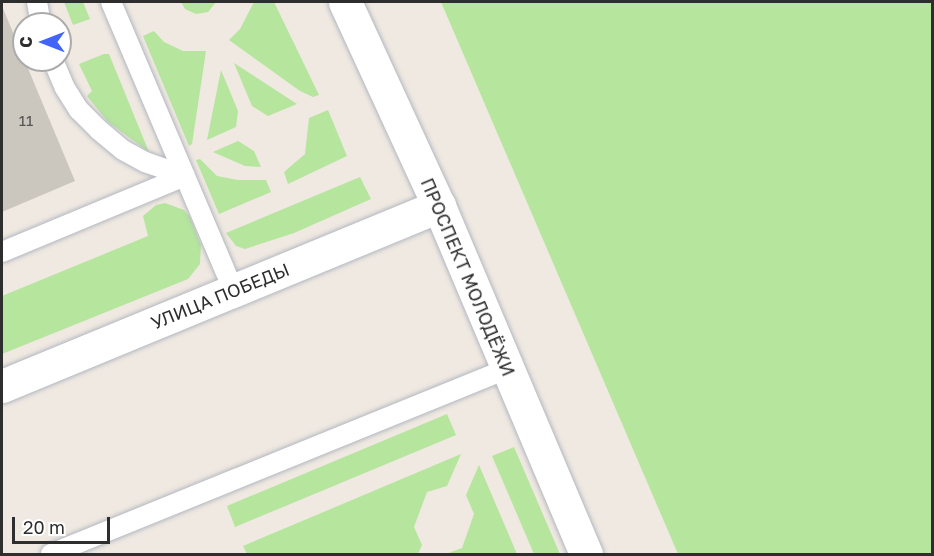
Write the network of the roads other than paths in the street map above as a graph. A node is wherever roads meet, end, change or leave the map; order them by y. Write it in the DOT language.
graph roads {
  1 [pos="111,2"];
  2 [pos="345,2"];
  3 [pos="58,72"];
  4 [pos="185,176"];
  5 [pos="439,206"];
  6 [pos="2,252"];
  7 [pos="233,290"];
  8 [pos="508,368"];
  9 [pos="2,386"];
  10 [pos="51,555"];
  11 [pos="586,555"];
  1 -- 4 [label="lane"];
  2 -- 5 [label="street, ПРОСПЕКТ МОЛОДЁЖИ"];
  3 -- 4 [label="lane"];
  4 -- 6 [label="lane"];
  4 -- 7 [label="lane"];
  5 -- 7 [label="street, УЛИЦА ПОБЕДЫ"];
  5 -- 8 [label="street, ПРОСПЕКТ МОЛОДЁЖИ"];
  7 -- 9 [label="street, УЛИЦА ПОБЕДЫ"];
  8 -- 10 [label="lane"];
  8 -- 11 [label="street, ПРОСПЕКТ МОЛОДЁЖИ"];
}
